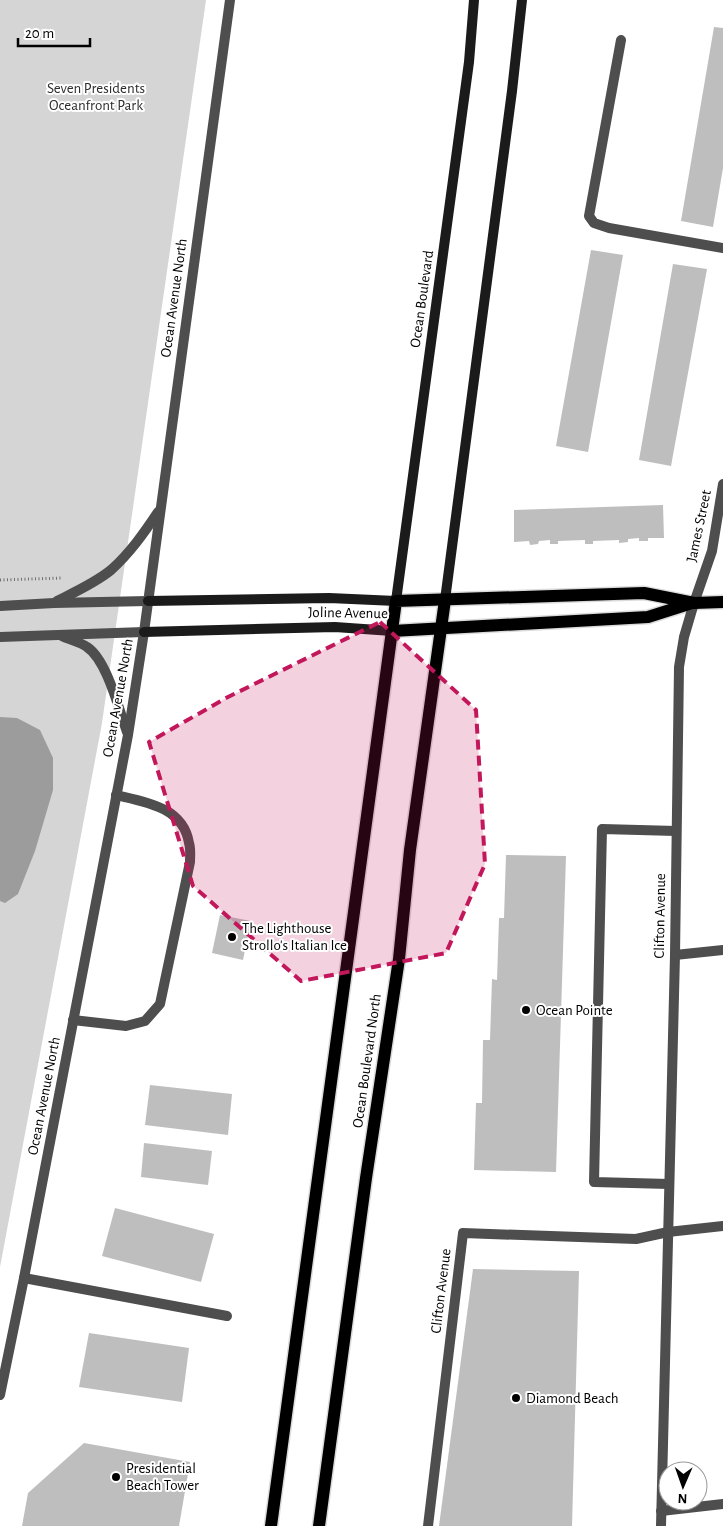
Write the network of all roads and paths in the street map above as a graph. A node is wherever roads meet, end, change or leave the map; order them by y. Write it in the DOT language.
graph roads {
  1 [pos="230,0"];
  2 [pos="474,0"];
  3 [pos="522,0"];
  4 [pos="621,40"];
  5 [pos="723,248"];
  6 [pos="723,484"];
  7 [pos="160,509"];
  8 [pos="63,578"];
  9 [pos="0,580"];
  10 [pos="445,600"];
  11 [pos="148,601"];
  12 [pos="396,601"];
  13 [pos="723,602"];
  14 [pos="54,603"];
  15 [pos="694,603"];
  16 [pos="0,606"];
  17 [pos="441,629"];
  18 [pos="392,631"];
  19 [pos="144,632"];
  20 [pos="58,635"];
  21 [pos="0,637"];
  22 [pos="128,735"];
  23 [pos="116,795"];
  24 [pos="676,831"];
  25 [pos="723,950"];
  26 [pos="675,955"];
  27 [pos="73,1020"];
  28 [pos="669,1184"];
  29 [pos="723,1226"];
  30 [pos="668,1232"];
  31 [pos="24,1278"];
  32 [pos="227,1316"];
  33 [pos="0,1395"];
  34 [pos="662,1461"];
  35 [pos="723,1504"];
  36 [pos="708,1506"];
  37 [pos="661,1511"];
  38 [pos="271,1526"];
  39 [pos="319,1526"];
  40 [pos="428,1526"];
  41 [pos="661,1526"];
  1 -- 7 [label="street, Ocean Avenue North"];
  2 -- 12 [label="main road, Ocean Boulevard"];
  3 -- 10 [label="main road"];
  4 -- 5 [label="street"];
  6 -- 15 [label="street, James Street"];
  7 -- 11 [label="street, Ocean Avenue North"];
  7 -- 14 [label="street"];
  8 -- 9 [label="path"];
  10 -- 12 [label="main road, Joline Avenue"];
  10 -- 15 [label="main road, Joline Avenue"];
  10 -- 17 [label="main road, Ocean Boulevard North"];
  11 -- 12 [label="main road, Joline Avenue"];
  11 -- 14 [label="street, Joline Avenue"];
  11 -- 19 [label="street, Ocean Avenue North"];
  12 -- 18 [label="main road"];
  13 -- 15 [label="main road, Joline Avenue"];
  14 -- 16 [label="street, Joline Avenue"];
  15 -- 17 [label="main road, Joline Avenue"];
  15 -- 24 [label="street, Clifton Avenue"];
  17 -- 18 [label="main road, Joline Avenue"];
  17 -- 39 [label="main road, Ocean Boulevard North"];
  18 -- 19 [label="main road, Joline Avenue"];
  18 -- 38 [label="main road"];
  19 -- 20 [label="street, Joline Avenue"];
  19 -- 22 [label="street, Ocean Avenue North"];
  20 -- 21 [label="street, Joline Avenue"];
  20 -- 22 [label="street"];
  22 -- 23 [label="street, Ocean Avenue North"];
  23 -- 27 [label="street, Ocean Avenue North"];
  23 -- 27 [label="street"];
  24 -- 26 [label="street, Clifton Avenue"];
  24 -- 28 [label="street"];
  25 -- 26 [label="street"];
  26 -- 28 [label="street, Clifton Avenue"];
  27 -- 31 [label="street, Ocean Avenue North"];
  28 -- 30 [label="street, Clifton Avenue"];
  29 -- 30 [label="street"];
  30 -- 34 [label="street, Clifton Avenue"];
  30 -- 40 [label="street, Clifton Avenue"];
  31 -- 32 [label="street"];
  31 -- 33 [label="street, Ocean Avenue North"];
  35 -- 36 [label="street"];
  37 -- 41 [label="street, Clifton Avenue"];
}
